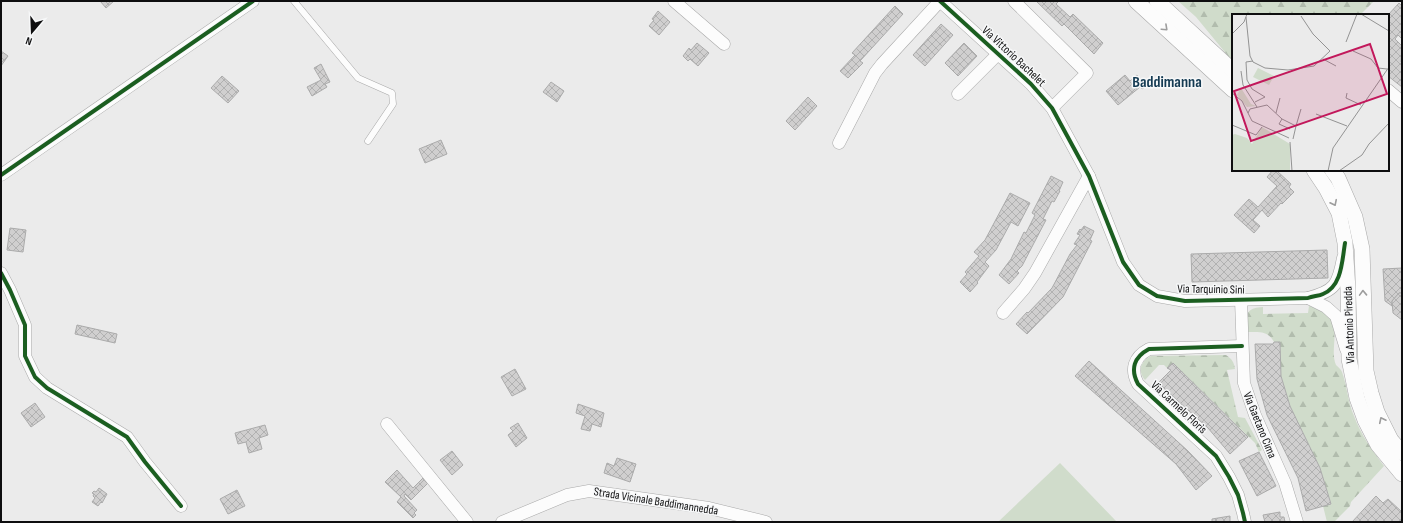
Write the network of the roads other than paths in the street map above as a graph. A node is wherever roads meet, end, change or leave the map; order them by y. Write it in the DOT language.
graph roads {
  1 [pos="252,1"];
  2 [pos="294,1"];
  3 [pos="674,1"];
  4 [pos="940,1"];
  5 [pos="1014,1"];
  6 [pos="1136,1"];
  7 [pos="1157,1"];
  8 [pos="724,44"];
  9 [pos="998,54"];
  10 [pos="1232,70"];
  11 [pos="1232,89"];
  12 [pos="1389,91"];
  13 [pos="958,94"];
  14 [pos="1402,102"];
  15 [pos="1052,108"];
  16 [pos="368,141"];
  17 [pos="839,143"];
  18 [pos="1315,171"];
  19 [pos="1333,171"];
  20 [pos="1,175"];
  21 [pos="1089,176"];
  22 [pos="1345,243"];
  23 [pos="1,273"];
  24 [pos="1308,298"];
  25 [pos="1241,300"];
  26 [pos="1003,312"];
  27 [pos="1242,346"];
  28 [pos="1349,359"];
  29 [pos="387,424"];
  30 [pos="1402,453"];
  31 [pos="1402,474"];
  32 [pos="181,506"];
  33 [pos="467,522"];
  34 [pos="502,522"];
  35 [pos="766,522"];
  36 [pos="1245,522"];
  37 [pos="1297,522"];
  1 -- 20 [label="street"];
  2 -- 16 [label="lane"];
  3 -- 8 [label="street"];
  4 -- 9 [label="street, Via Vittorio Bachelet"];
  4 -- 17 [label="street"];
  5 -- 15 [label="street"];
  6 -- 11 [label="street, one-way"];
  7 -- 10 [label="street"];
  9 -- 13 [label="street"];
  9 -- 15 [label="street, Via Vittorio Bachelet"];
  12 -- 14 [label="street"];
  15 -- 21 [label="street, Via Vittorio Bachelet"];
  18 -- 22 [label="street, Via Antonio Piredda, one-way"];
  30 -- 19 [label="street, Via Antonio Piredda, one-way"];
  21 -- 25 [label="street, Via Tarquinio Sini"];
  21 -- 26 [label="street"];
  22 -- 24 [label="street, Via Tarquinio Sini"];
  22 -- 28 [label="street, Via Antonio Piredda"];
  23 -- 32 [label="street"];
  24 -- 25 [label="street, Via Tarquinio Sini"];
  24 -- 28 [label="street"];
  25 -- 27 [label="street, Via Gaetano Cima"];
  27 -- 36 [label="street, Via Carmelo Floris"];
  27 -- 37 [label="street, Via Gaetano Cima"];
  28 -- 31 [label="street, Via Antonio Piredda"];
  29 -- 33 [label="street"];
  34 -- 35 [label="street, Strada Vicinale Baddimannedda"];
}
